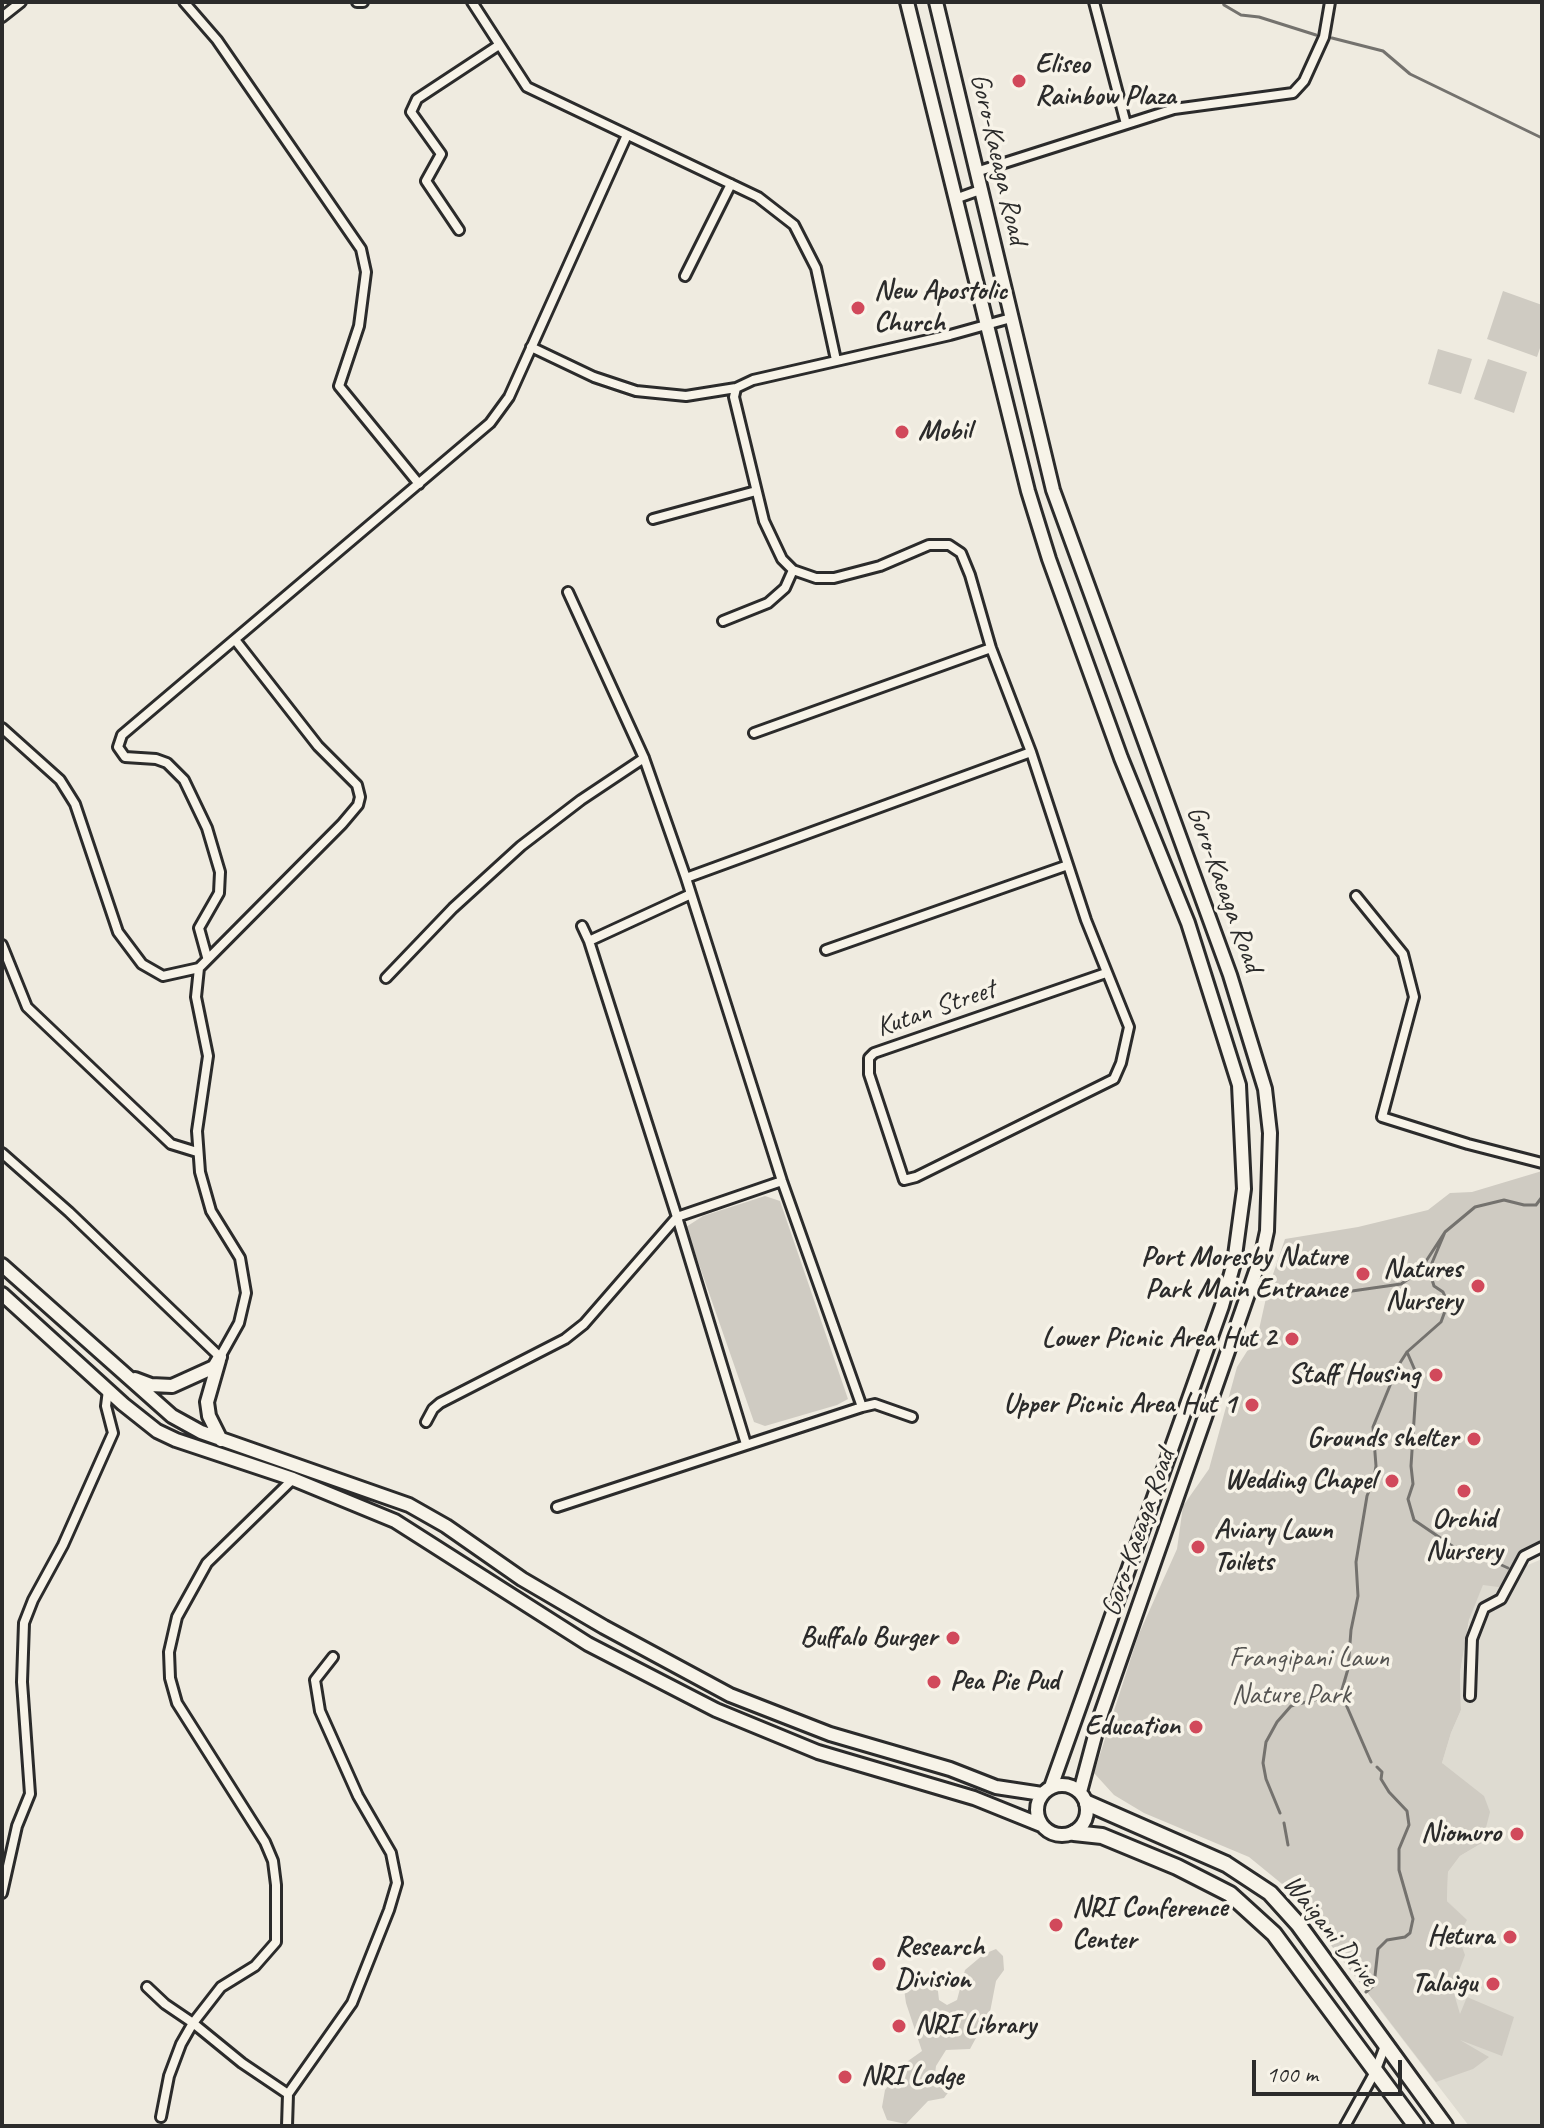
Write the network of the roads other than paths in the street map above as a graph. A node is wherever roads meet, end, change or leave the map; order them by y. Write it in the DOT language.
graph roads {
  1 [pos="21,2"];
  2 [pos="184,2"];
  3 [pos="472,2"];
  4 [pos="907,2"];
  5 [pos="936,2"];
  6 [pos="1094,2"];
  7 [pos="1330,2"];
  8 [pos="2,17"];
  9 [pos="499,45"];
  10 [pos="1126,124"];
  11 [pos="627,135"];
  12 [pos="976,172"];
  13 [pos="731,184"];
  14 [pos="980,190"];
  15 [pos="955,199"];
  16 [pos="459,230"];
  17 [pos="685,276"];
  18 [pos="1011,318"];
  19 [pos="986,325"];
  20 [pos="531,347"];
  21 [pos="836,360"];
  22 [pos="736,388"];
  23 [pos="419,484"];
  24 [pos="756,491"];
  25 [pos="653,519"];
  26 [pos="793,570"];
  27 [pos="568,592"];
  28 [pos="723,621"];
  29 [pos="236,641"];
  30 [pos="991,648"];
  31 [pos="2,728"];
  32 [pos="754,733"];
  33 [pos="1031,752"];
  34 [pos="644,758"];
  35 [pos="1068,865"];
  36 [pos="686,878"];
  37 [pos="691,894"];
  38 [pos="1356,896"];
  39 [pos="582,926"];
  40 [pos="589,941"];
  41 [pos="2,945"];
  42 [pos="826,950"];
  43 [pos="207,957"];
  44 [pos="199,968"];
  45 [pos="1106,973"];
  46 [pos="386,978"];
  47 [pos="197,1152"];
  48 [pos="2,1153"];
  49 [pos="1542,1163"];
  50 [pos="782,1181"];
  51 [pos="677,1217"];
  52 [pos="2,1265"];
  53 [pos="2,1294"];
  54 [pos="220,1357"];
  55 [pos="124,1375"];
  56 [pos="108,1390"];
  57 [pos="862,1407"];
  58 [pos="912,1417"];
  59 [pos="426,1422"];
  60 [pos="221,1440"];
  61 [pos="746,1444"];
  62 [pos="293,1479"];
  63 [pos="557,1507"];
  64 [pos="1542,1547"];
  65 [pos="333,1657"];
  66 [pos="1470,1696"];
  67 [pos="1046,1791"];
  68 [pos="1083,1797"];
  69 [pos="1041,1825"];
  70 [pos="1074,1833"];
  71 [pos="2,1893"];
  72 [pos="147,1987"];
  73 [pos="193,2023"];
  74 [pos="1385,2046"];
  75 [pos="1375,2072"];
  76 [pos="288,2094"];
  77 [pos="161,2117"];
  78 [pos="287,2126"];
  79 [pos="1345,2126"];
  80 [pos="1416,2126"];
  81 [pos="1445,2126"];
  1 -- 8 [label="street"];
  2 -- 23 [label="street"];
  3 -- 9 [label="street"];
  4 -- 15 [label="main road, Goro-Kaeaga Road"];
  5 -- 12 [label="main road, Goro-Kaeaga Road"];
  6 -- 10 [label="street"];
  7 -- 10 [label="street"];
  9 -- 11 [label="street"];
  9 -- 16 [label="street"];
  10 -- 12 [label="street"];
  11 -- 13 [label="street"];
  11 -- 20 [label="street"];
  12 -- 14 [label="main road, Goro-Kaeaga Road"];
  13 -- 17 [label="street"];
  13 -- 21 [label="street"];
  14 -- 15 [label="street"];
  14 -- 18 [label="main road, Goro-Kaeaga Road"];
  15 -- 19 [label="main road, Goro-Kaeaga Road"];
  18 -- 19 [label="street"];
  18 -- 68 [label="main road, Goro-Kaeaga Road"];
  19 -- 21 [label="street"];
  19 -- 67 [label="main road, Goro-Kaeaga Road"];
  20 -- 22 [label="street"];
  20 -- 23 [label="street"];
  21 -- 22 [label="street"];
  22 -- 24 [label="street"];
  23 -- 29 [label="street"];
  24 -- 25 [label="street"];
  24 -- 26 [label="street"];
  26 -- 28 [label="street"];
  26 -- 30 [label="street"];
  27 -- 34 [label="street"];
  29 -- 43 [label="street"];
  29 -- 43 [label="street"];
  30 -- 32 [label="street"];
  30 -- 33 [label="street"];
  31 -- 44 [label="street"];
  33 -- 35 [label="street"];
  33 -- 36 [label="street"];
  34 -- 36 [label="street"];
  34 -- 46 [label="street"];
  35 -- 42 [label="street"];
  35 -- 45 [label="street"];
  36 -- 37 [label="street"];
  37 -- 40 [label="street"];
  37 -- 50 [label="street"];
  38 -- 49 [label="street"];
  39 -- 40 [label="street"];
  40 -- 51 [label="street"];
  41 -- 47 [label="street"];
  43 -- 44 [label="street"];
  44 -- 47 [label="street"];
  45 -- 45 [label="street, Kutan Street"];
  47 -- 54 [label="street"];
  48 -- 54 [label="street"];
  50 -- 51 [label="street"];
  50 -- 57 [label="street"];
  51 -- 59 [label="street"];
  51 -- 61 [label="street"];
  52 -- 55 [label="main road"];
  53 -- 56 [label="main road"];
  54 -- 55 [label="main road"];
  54 -- 60 [label="main road"];
  55 -- 60 [label="main road"];
  56 -- 62 [label="main road"];
  56 -- 71 [label="street"];
  57 -- 58 [label="street"];
  57 -- 61 [label="street"];
  60 -- 67 [label="main road"];
  61 -- 63 [label="street"];
  62 -- 69 [label="main road"];
  62 -- 73 [label="street"];
  64 -- 66 [label="street"];
  65 -- 76 [label="street"];
  67 -- 68 [label="main road"];
  67 -- 69 [label="main road"];
  68 -- 70 [label="main road"];
  68 -- 74 [label="highway, Waigani Drive"];
  69 -- 70 [label="main road"];
  70 -- 75 [label="highway, Waigani Drive"];
  72 -- 73 [label="street"];
  73 -- 76 [label="street"];
  73 -- 77 [label="street"];
  74 -- 75 [label="street"];
  74 -- 81 [label="highway, Waigani Drive"];
  75 -- 79 [label="street"];
  75 -- 80 [label="highway, Waigani Drive"];
  76 -- 78 [label="street"];
}
